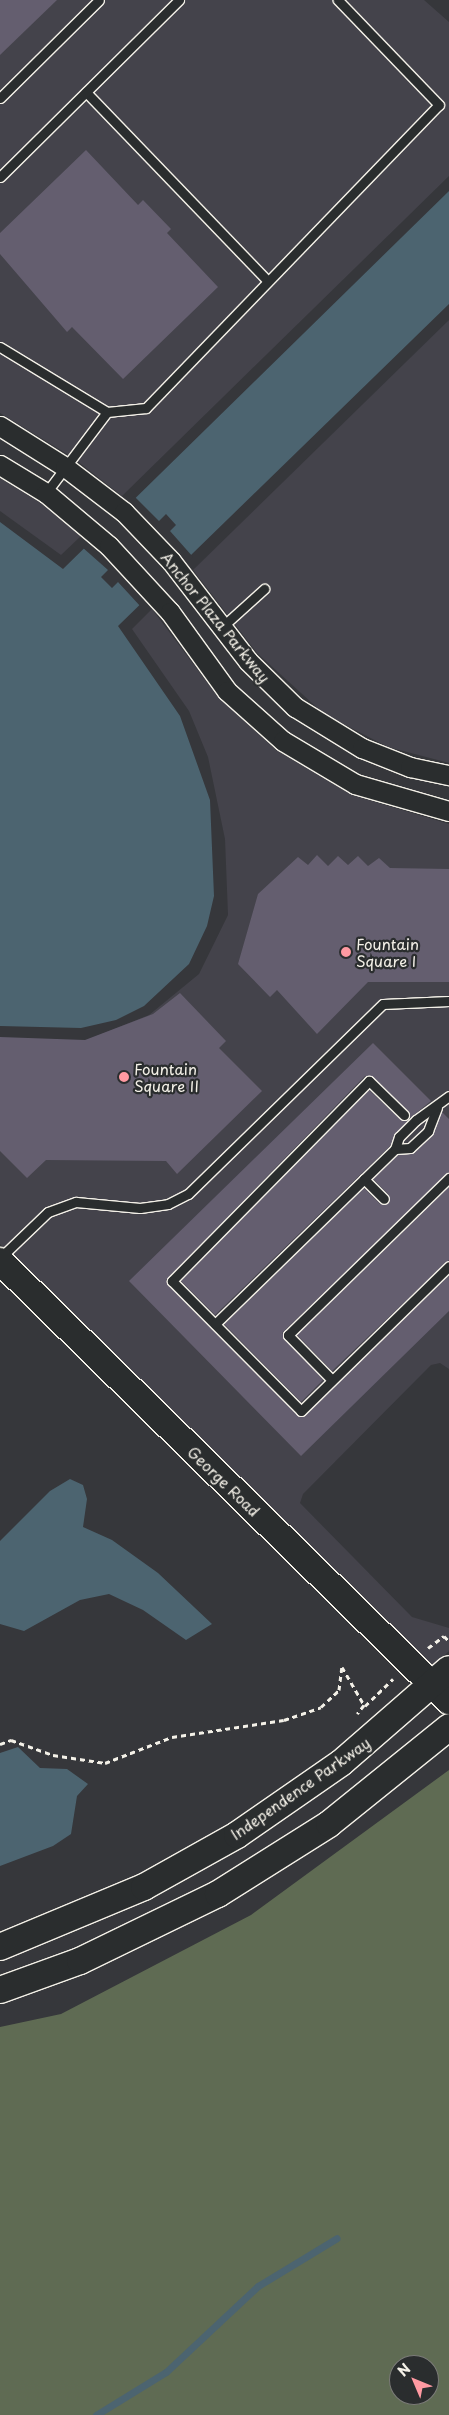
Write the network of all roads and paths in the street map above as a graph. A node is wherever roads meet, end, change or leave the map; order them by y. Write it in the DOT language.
graph roads {
  1 [pos="99,0"];
  2 [pos="180,0"];
  3 [pos="338,0"];
  4 [pos="86,92"];
  5 [pos="0,98"];
  6 [pos="0,177"];
  7 [pos="268,282"];
  8 [pos="0,347"];
  9 [pos="107,412"];
  10 [pos="0,426"];
  11 [pos="0,465"];
  12 [pos="65,466"];
  13 [pos="46,493"];
  14 [pos="264,589"];
  15 [pos="222,628"];
  16 [pos="449,775"];
  17 [pos="449,812"];
  18 [pos="449,1001"];
  19 [pos="449,1096"];
  20 [pos="438,1108"];
  21 [pos="404,1115"];
  22 [pos="395,1149"];
  23 [pos="449,1178"];
  24 [pos="364,1179"];
  25 [pos="384,1198"];
  26 [pos="0,1260"];
  27 [pos="449,1266"];
  28 [pos="215,1324"];
  29 [pos="332,1380"];
  30 [pos="443,1685"];
  31 [pos="354,1718"];
  32 [pos="449,1727"];
  33 [pos="0,1744"];
  34 [pos="0,1947"];
  35 [pos="0,1990"];
  1 -- 5 [label="lane"];
  2 -- 4 [label="lane"];
  3 -- 7 [label="lane"];
  4 -- 6 [label="lane"];
  4 -- 7 [label="lane"];
  7 -- 9 [label="lane"];
  8 -- 9 [label="lane"];
  9 -- 12 [label="lane"];
  10 -- 12 [label="street, Anchor Plaza Parkway"];
  11 -- 13 [label="street"];
  12 -- 13 [label="lane"];
  12 -- 15 [label="street, Anchor Plaza Parkway"];
  13 -- 17 [label="street"];
  14 -- 15 [label="lane"];
  15 -- 16 [label="street, Anchor Plaza Parkway"];
  18 -- 26 [label="lane"];
  19 -- 20 [label="lane"];
  20 -- 22 [label="lane"];
  20 -- 22 [label="lane"];
  21 -- 28 [label="lane"];
  22 -- 24 [label="lane"];
  23 -- 29 [label="lane"];
  24 -- 25 [label="lane"];
  24 -- 28 [label="lane"];
  26 -- 30 [label="main road, George Road"];
  27 -- 29 [label="lane"];
  28 -- 29 [label="lane"];
  30 -- 34 [label="main road, Independence Parkway"];
  31 -- 33 [label="path"];
  32 -- 35 [label="main road"];
}
